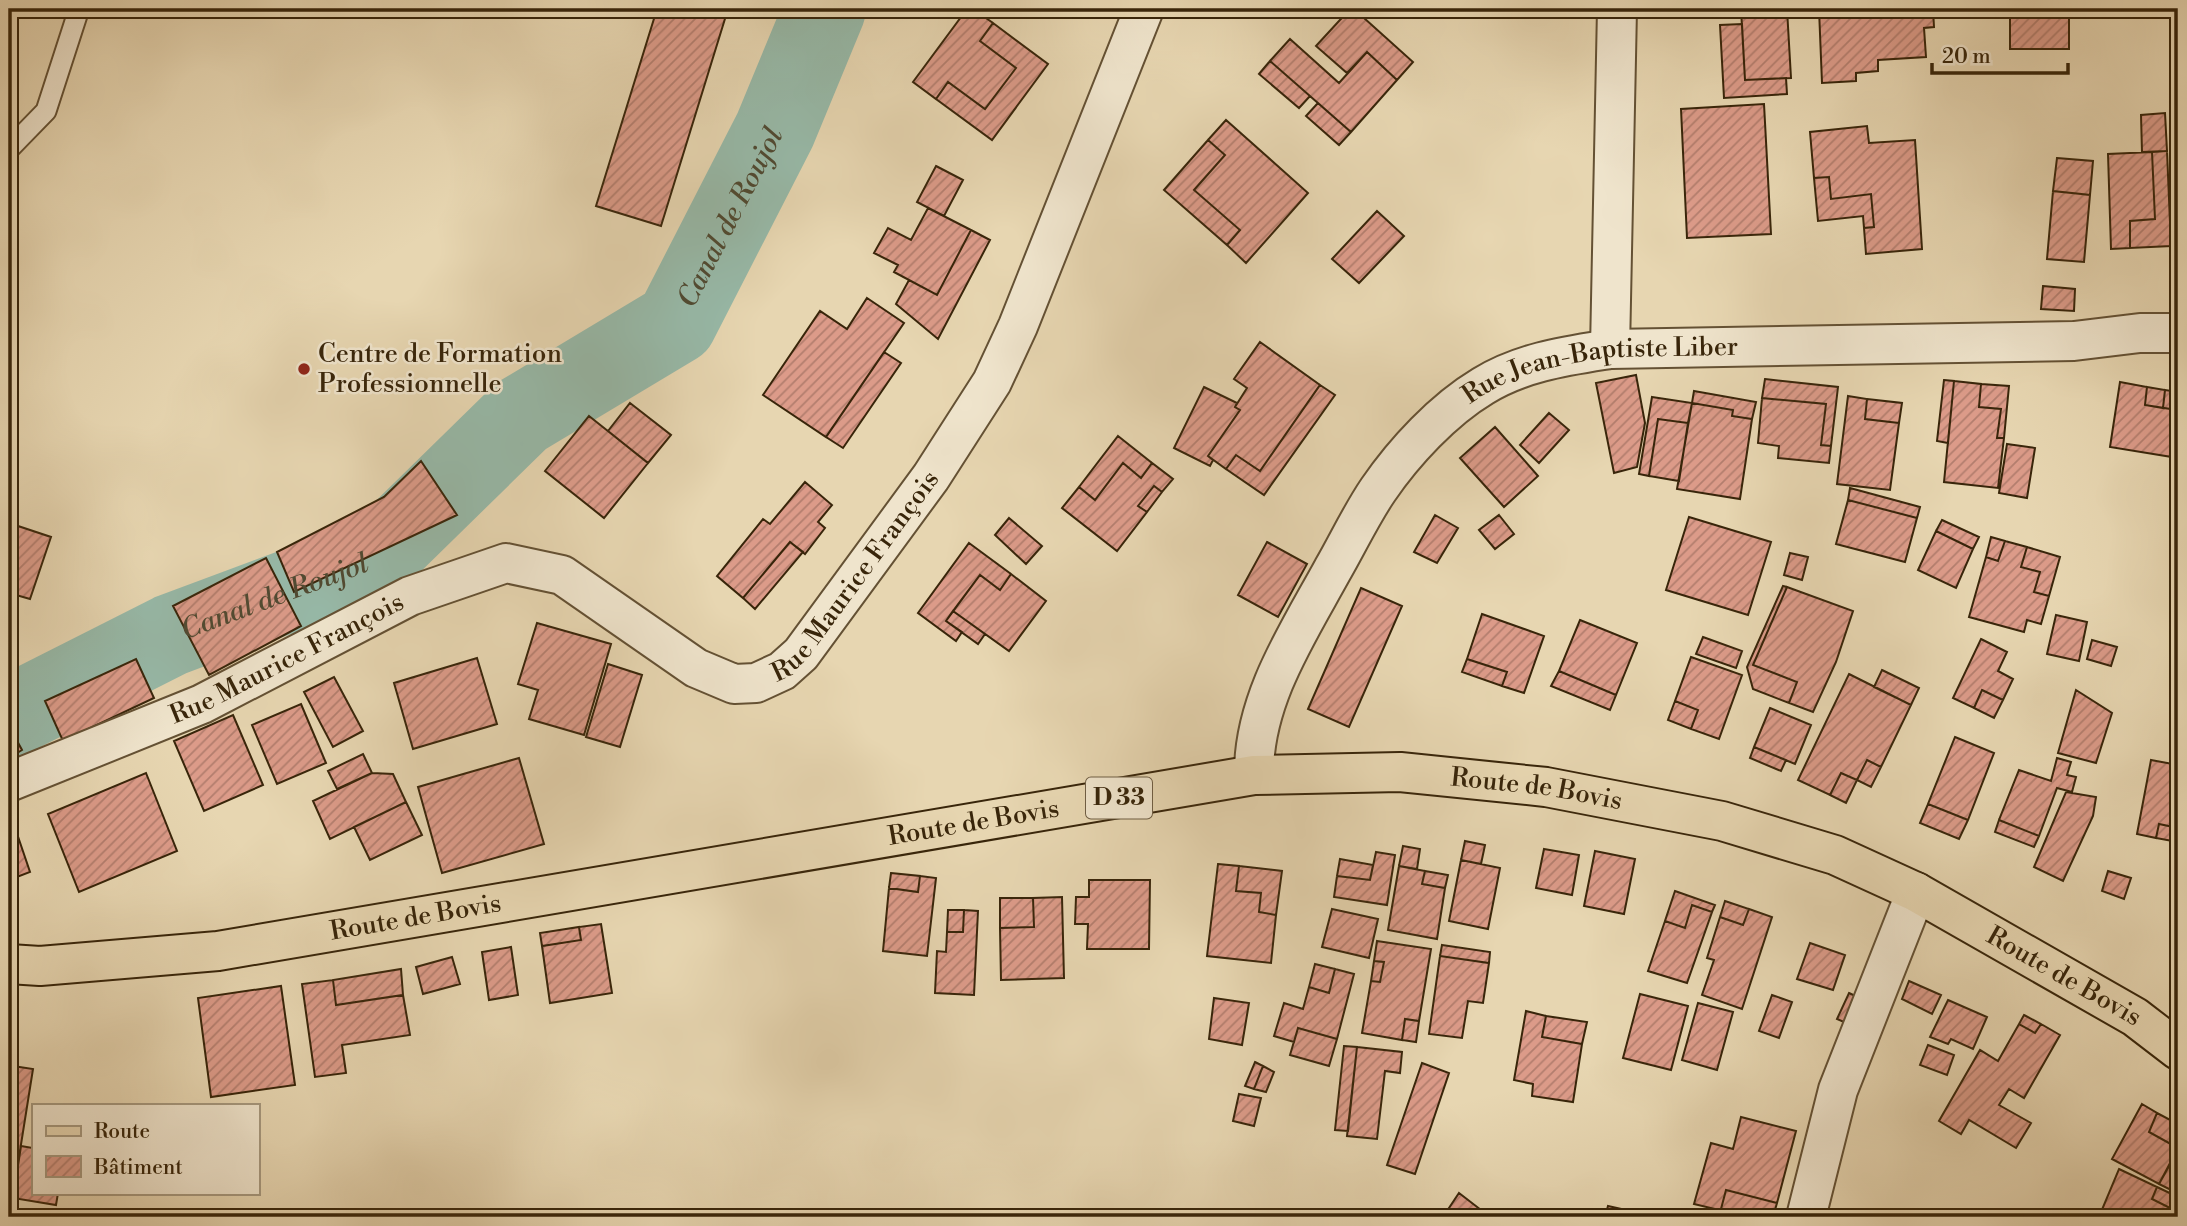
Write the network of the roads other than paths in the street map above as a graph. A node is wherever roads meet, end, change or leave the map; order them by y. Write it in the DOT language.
graph roads {
  1 [pos="79,9"];
  2 [pos="1144,9"];
  3 [pos="1617,9"];
  4 [pos="9,149"];
  5 [pos="2178,333"];
  6 [pos="1610,349"];
  7 [pos="1254,775"];
  8 [pos="9,782"];
  9 [pos="1916,892"];
  10 [pos="9,964"];
  11 [pos="2178,1050"];
  12 [pos="1806,1217"];
  1 -- 4 [label="lane"];
  2 -- 8 [label="street, Rue Maurice François"];
  3 -- 6 [label="street"];
  5 -- 6 [label="street, Rue Jean-Baptiste Liber"];
  6 -- 7 [label="street, Rue Jean-Baptiste Liber"];
  7 -- 9 [label="main road, Route de Bovis / D 33"];
  7 -- 10 [label="main road, Route de Bovis / D 33"];
  9 -- 11 [label="main road, Route de Bovis / D 33"];
  9 -- 12 [label="street"];
}
